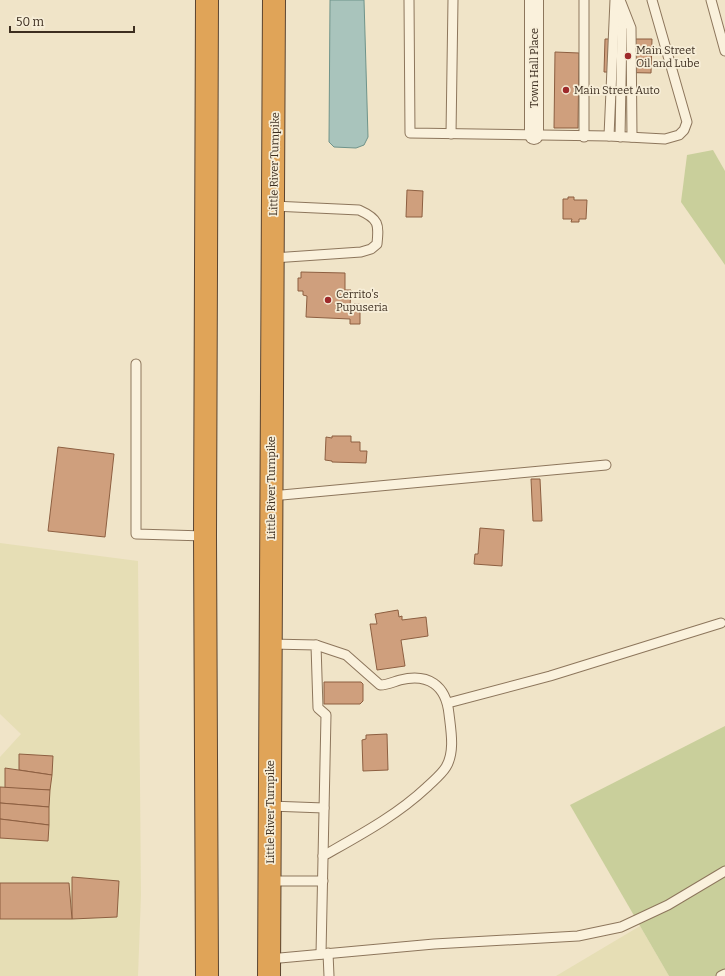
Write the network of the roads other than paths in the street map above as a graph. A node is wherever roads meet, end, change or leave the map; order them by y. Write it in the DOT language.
graph roads {
  1 [pos="207,0"];
  2 [pos="274,0"];
  3 [pos="409,0"];
  4 [pos="453,0"];
  5 [pos="534,0"];
  6 [pos="584,0"];
  7 [pos="652,0"];
  8 [pos="711,0"];
  9 [pos="617,1"];
  10 [pos="725,51"];
  11 [pos="451,134"];
  12 [pos="534,135"];
  13 [pos="609,136"];
  14 [pos="584,137"];
  15 [pos="620,137"];
  16 [pos="632,137"];
  17 [pos="273,206"];
  18 [pos="273,258"];
  19 [pos="136,364"];
  20 [pos="606,465"];
  21 [pos="271,496"];
  22 [pos="205,536"];
  23 [pos="721,623"];
  24 [pos="270,644"];
  25 [pos="316,645"];
  26 [pos="448,703"];
  27 [pos="270,806"];
  28 [pos="324,808"];
  29 [pos="323,856"];
  30 [pos="725,870"];
  31 [pos="269,881"];
  32 [pos="323,881"];
  33 [pos="325,954"];
  34 [pos="269,967"];
  35 [pos="725,974"];
  36 [pos="207,976"];
  37 [pos="329,976"];
  38 [pos="721,976"];
  1 -- 22 [label="highway"];
  2 -- 17 [label="highway, Little River Turnpike"];
  3 -- 11 [label="lane"];
  4 -- 11 [label="lane"];
  5 -- 12 [label="street, Town Hall Place"];
  6 -- 14 [label="lane"];
  7 -- 16 [label="lane"];
  8 -- 10 [label="lane"];
  9 -- 13 [label="lane"];
  9 -- 15 [label="lane"];
  9 -- 16 [label="lane"];
  11 -- 12 [label="lane"];
  12 -- 14 [label="lane"];
  13 -- 14 [label="lane"];
  13 -- 15 [label="lane"];
  15 -- 16 [label="lane"];
  17 -- 18 [label="highway, Little River Turnpike"];
  17 -- 18 [label="lane"];
  18 -- 21 [label="highway, Little River Turnpike"];
  19 -- 22 [label="lane"];
  20 -- 21 [label="lane"];
  21 -- 24 [label="highway, Little River Turnpike"];
  22 -- 36 [label="highway"];
  23 -- 26 [label="lane"];
  24 -- 25 [label="lane"];
  24 -- 27 [label="highway, Little River Turnpike"];
  25 -- 26 [label="lane"];
  25 -- 28 [label="lane"];
  26 -- 29 [label="lane"];
  27 -- 28 [label="lane"];
  27 -- 31 [label="highway, Little River Turnpike"];
  28 -- 29 [label="lane"];
  29 -- 32 [label="lane"];
  30 -- 33 [label="lane"];
  31 -- 32 [label="lane"];
  31 -- 34 [label="highway, Little River Turnpike"];
  32 -- 33 [label="lane"];
  33 -- 34 [label="lane"];
  33 -- 37 [label="lane"];
  35 -- 38 [label="lane"];
}
